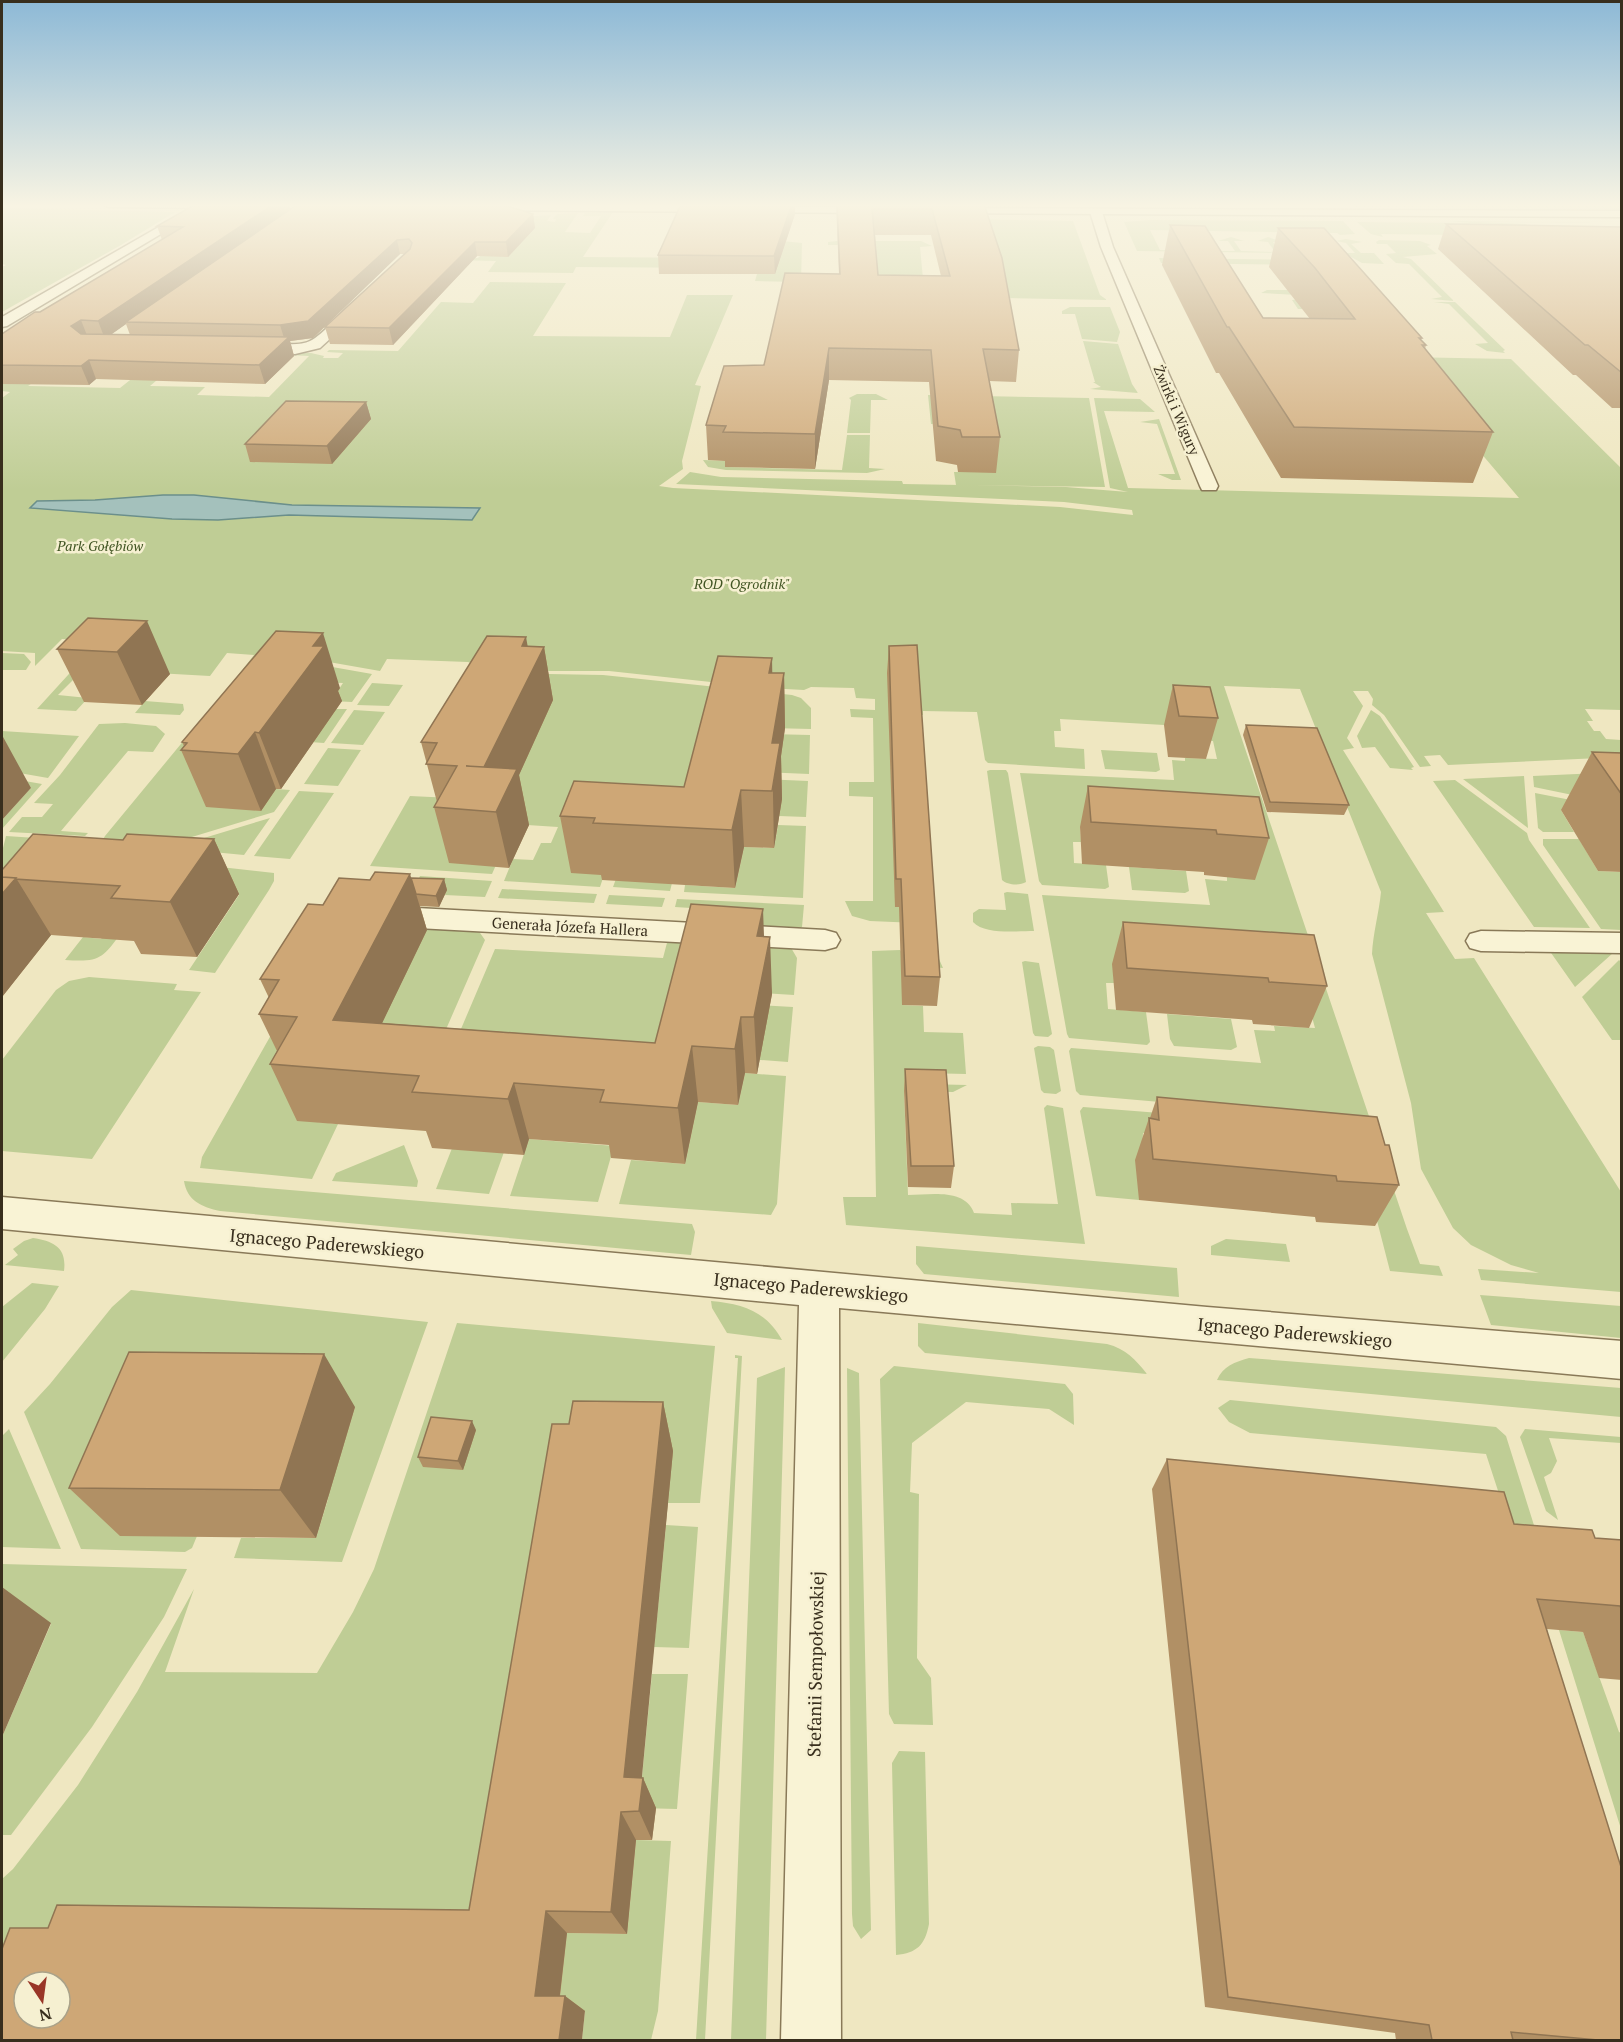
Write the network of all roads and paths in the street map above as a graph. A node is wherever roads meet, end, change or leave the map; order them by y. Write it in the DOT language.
graph roads {
  1 [pos="41,299"];
  2 [pos="365,299"];
  3 [pos="1129,299"];
  4 [pos="2,322"];
  5 [pos="238,348"];
  6 [pos="1209,486"];
  7 [pos="349,914"];
  8 [pos="825,940"];
  9 [pos="1481,941"];
  10 [pos="1622,943"];
  11 [pos="2,1213"];
  12 [pos="819,1288"];
  13 [pos="1622,1360"];
  14 [pos="811,2040"];
  1 -- 4 [label="street"];
  2 -- 5 [label="street"];
  3 -- 6 [label="street, Żwirki i Wigury"];
  7 -- 8 [label="street, Generała Józefa Hallera"];
  9 -- 10 [label="street"];
  11 -- 12 [label="street, Ignacego Paderewskiego"];
  12 -- 13 [label="street, Ignacego Paderewskiego"];
  12 -- 14 [label="street, Stefanii Sempołowskiej"];
}
